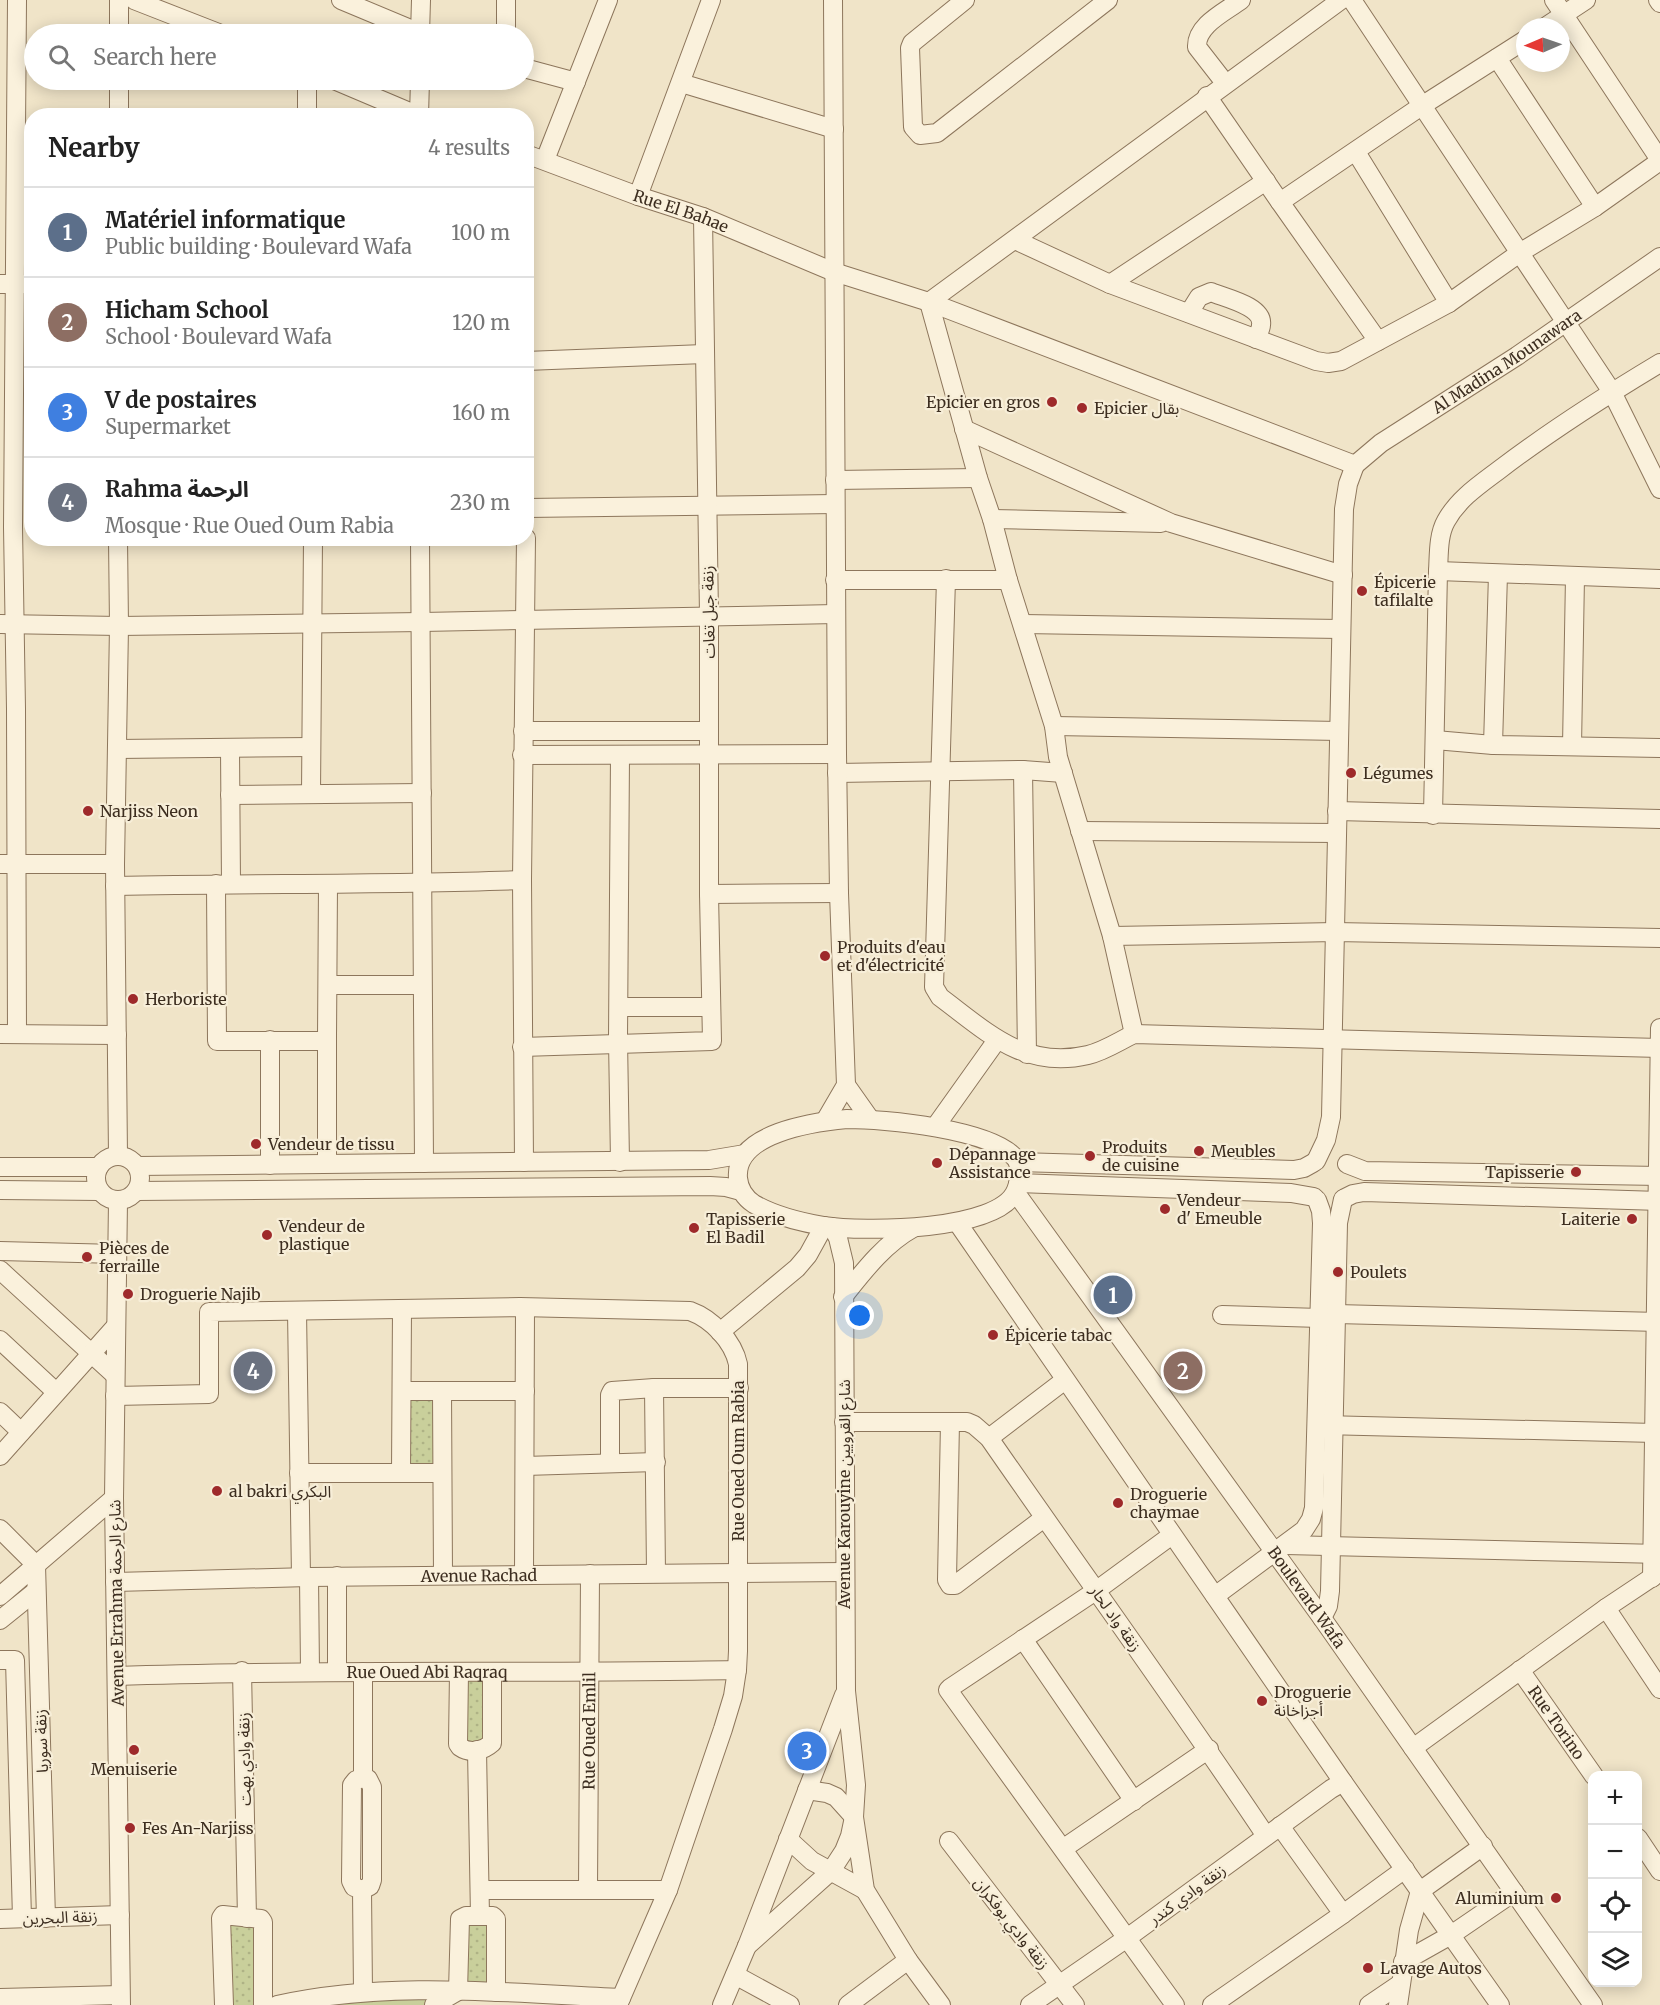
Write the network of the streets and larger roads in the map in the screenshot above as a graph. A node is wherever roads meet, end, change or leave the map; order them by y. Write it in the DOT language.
graph roads {
  1 [pos="17,0"];
  2 [pos="119,0"];
  3 [pos="134,0"];
  4 [pos="341,0"];
  5 [pos="420,0"];
  6 [pos="506,0"];
  7 [pos="608,0"];
  8 [pos="711,0"];
  9 [pos="833,0"];
  10 [pos="965,0"];
  11 [pos="1241,0"];
  12 [pos="1341,0"];
  13 [pos="1352,0"];
  14 [pos="1586,0"];
  15 [pos="1105,1"];
  16 [pos="1559,7"];
  17 [pos="119,24"];
  18 [pos="195,24"];
  19 [pos="397,24"];
  20 [pos="420,24"];
  21 [pos="506,24"];
  22 [pos="1516,46"];
  23 [pos="1497,58"];
  24 [pos="534,71"];
  25 [pos="576,82"];
  26 [pos="681,83"];
  27 [pos="1225,83"];
  28 [pos="119,90"];
  29 [pos="307,90"];
  30 [pos="358,90"];
  31 [pos="420,90"];
  32 [pos="1208,96"];
  33 [pos="1423,105"];
  34 [pos="119,108"];
  35 [pos="307,108"];
  36 [pos="400,108"];
  37 [pos="419,108"];
  38 [pos="8,120"];
  39 [pos="834,129"];
  40 [pos="1356,152"];
  41 [pos="534,157"];
  42 [pos="544,160"];
  43 [pos="1660,160"];
  44 [pos="1266,181"];
  45 [pos="639,196"];
  46 [pos="1280,202"];
  47 [pos="1595,207"];
  48 [pos="703,217"];
  49 [pos="1015,240"];
  50 [pos="1521,252"];
  51 [pos="1660,258"];
  52 [pos="834,272"];
  53 [pos="16,284"];
  54 [pos="1110,284"];
  55 [pos="929,302"];
  56 [pos="1449,303"];
  57 [pos="1189,313"];
  58 [pos="1566,323"];
  59 [pos="1256,339"];
  60 [pos="1378,341"];
  61 [pos="704,354"];
  62 [pos="534,362"];
  63 [pos="1660,363"];
  64 [pos="7,374"];
  65 [pos="1612,392"];
  66 [pos="964,429"];
  67 [pos="23,432"];
  68 [pos="1355,465"];
  69 [pos="978,478"];
  70 [pos="835,480"];
  71 [pos="1660,489"];
  72 [pos="706,504"];
  73 [pos="835,504"];
  74 [pos="534,508"];
  75 [pos="992,519"];
  76 [pos="1171,523"];
  77 [pos="6,527"];
  78 [pos="118,546"];
  79 [pos="313,546"];
  80 [pos="420,546"];
  81 [pos="525,546"];
  82 [pos="1438,571"];
  83 [pos="1498,574"];
  84 [pos="1343,575"];
  85 [pos="1575,577"];
  86 [pos="946,579"];
  87 [pos="1660,579"];
  88 [pos="835,580"];
  89 [pos="1008,580"];
  90 [pos="836,614"];
  91 [pos="709,615"];
  92 [pos="525,621"];
  93 [pos="422,622"];
  94 [pos="312,623"];
  95 [pos="7,624"];
  96 [pos="1023,624"];
  97 [pos="119,626"];
  98 [pos="1341,628"];
  99 [pos="8,709"];
  100 [pos="1054,726"];
  101 [pos="709,730"];
  102 [pos="523,731"];
  103 [pos="1339,731"];
  104 [pos="1435,740"];
  105 [pos="1493,745"];
  106 [pos="1572,746"];
  107 [pos="311,747"];
  108 [pos="230,748"];
  109 [pos="1660,748"];
  110 [pos="117,749"];
  111 [pos="709,754"];
  112 [pos="837,754"];
  113 [pos="522,755"];
  114 [pos="620,755"];
  115 [pos="1023,770"];
  116 [pos="942,772"];
  117 [pos="837,773"];
  118 [pos="1063,773"];
  119 [pos="422,793"];
  120 [pos="311,794"];
  121 [pos="230,795"];
  122 [pos="1338,811"];
  123 [pos="1433,815"];
  124 [pos="1660,819"];
  125 [pos="1080,831"];
  126 [pos="1337,833"];
  127 [pos="8,864"];
  128 [pos="114,864"];
  129 [pos="522,880"];
  130 [pos="224,884"];
  131 [pos="328,884"];
  132 [pos="422,884"];
  133 [pos="115,886"];
  134 [pos="839,893"];
  135 [pos="709,894"];
  136 [pos="1335,932"];
  137 [pos="1112,936"];
  138 [pos="1660,939"];
  139 [pos="328,985"];
  140 [pos="422,985"];
  141 [pos="619,1007"];
  142 [pos="711,1007"];
  143 [pos="1660,1028"];
  144 [pos="9,1034"];
  145 [pos="1134,1034"];
  146 [pos="117,1035"];
  147 [pos="1332,1039"];
  148 [pos="270,1040"];
  149 [pos="327,1040"];
  150 [pos="997,1040"];
  151 [pos="618,1044"];
  152 [pos="522,1047"];
  153 [pos="1660,1048"];
  154 [pos="1027,1054"];
  155 [pos="846,1085"];
  156 [pos="1331,1118"];
  157 [pos="870,1119"];
  158 [pos="825,1121"];
  159 [pos="935,1127"];
  160 [pos="745,1154"];
  161 [pos="118,1156"];
  162 [pos="524,1162"];
  163 [pos="620,1162"];
  164 [pos="1018,1162"];
  165 [pos="1315,1162"];
  166 [pos="327,1163"];
  167 [pos="424,1163"];
  168 [pos="1345,1163"];
  169 [pos="270,1165"];
  170 [pos="137,1166"];
  171 [pos="0,1167"];
  172 [pos="99,1167"];
  173 [pos="1658,1176"];
  174 [pos="1017,1188"];
  175 [pos="0,1190"];
  176 [pos="99,1191"];
  177 [pos="137,1191"];
  178 [pos="741,1191"];
  179 [pos="1344,1198"];
  180 [pos="1316,1199"];
  181 [pos="118,1201"];
  182 [pos="1658,1201"];
  183 [pos="957,1222"];
  184 [pos="828,1227"];
  185 [pos="913,1228"];
  186 [pos="0,1251"];
  187 [pos="117,1254"];
  188 [pos="0,1270"];
  189 [pos="843,1297"];
  190 [pos="525,1308"];
  191 [pos="402,1309"];
  192 [pos="297,1311"];
  193 [pos="1222,1315"];
  194 [pos="1328,1316"];
  195 [pos="1658,1322"];
  196 [pos="116,1326"];
  197 [pos="720,1332"];
  198 [pos="0,1340"];
  199 [pos="91,1353"];
  200 [pos="116,1375"];
  201 [pos="1065,1380"];
  202 [pos="654,1388"];
  203 [pos="739,1388"];
  204 [pos="402,1391"];
  205 [pos="442,1391"];
  206 [pos="525,1391"];
  207 [pos="56,1392"];
  208 [pos="115,1396"];
  209 [pos="0,1412"];
  210 [pos="844,1422"];
  211 [pos="950,1422"];
  212 [pos="1325,1425"];
  213 [pos="21,1432"];
  214 [pos="1655,1433"];
  215 [pos="989,1437"];
  216 [pos="0,1456"];
  217 [pos="656,1462"];
  218 [pos="610,1463"];
  219 [pos="525,1466"];
  220 [pos="401,1472"];
  221 [pos="299,1473"];
  222 [pos="442,1473"];
  223 [pos="114,1498"];
  224 [pos="1044,1518"];
  225 [pos="0,1529"];
  226 [pos="1172,1535"];
  227 [pos="1332,1545"];
  228 [pos="1280,1549"];
  229 [pos="1656,1554"];
  230 [pos="36,1565"];
  231 [pos="845,1572"];
  232 [pos="656,1573"];
  233 [pos="737,1573"];
  234 [pos="590,1574"];
  235 [pos="443,1575"];
  236 [pos="524,1575"];
  237 [pos="1656,1575"];
  238 [pos="337,1576"];
  239 [pos="305,1577"];
  240 [pos="115,1582"];
  241 [pos="1097,1590"];
  242 [pos="36,1591"];
  243 [pos="0,1596"];
  244 [pos="1215,1596"];
  245 [pos="1606,1608"];
  246 [pos="1322,1618"];
  247 [pos="0,1620"];
  248 [pos="1023,1639"];
  249 [pos="0,1660"];
  250 [pos="737,1670"];
  251 [pos="1521,1670"];
  252 [pos="242,1671"];
  253 [pos="310,1671"];
  254 [pos="337,1672"];
  255 [pos="363,1672"];
  256 [pos="459,1672"];
  257 [pos="492,1672"];
  258 [pos="590,1672"];
  259 [pos="117,1676"];
  260 [pos="1660,1689"];
  261 [pos="846,1691"];
  262 [pos="9,1726"];
  263 [pos="1413,1748"];
  264 [pos="1209,1749"];
  265 [pos="477,1750"];
  266 [pos="1591,1771"];
  267 [pos="1343,1782"];
  268 [pos="807,1790"];
  269 [pos="1134,1801"];
  270 [pos="854,1817"];
  271 [pos="1273,1831"];
  272 [pos="788,1839"];
  273 [pos="949,1841"];
  274 [pos="1642,1844"];
  275 [pos="1483,1846"];
  276 [pos="1064,1848"];
  277 [pos="1405,1869"];
  278 [pos="831,1871"];
  279 [pos="1660,1871"];
  280 [pos="480,1890"];
  281 [pos="588,1890"];
  282 [pos="668,1890"];
  283 [pos="865,1890"];
  284 [pos="1420,1891"];
  285 [pos="1514,1892"];
  286 [pos="1343,1914"];
  287 [pos="120,1915"];
  288 [pos="480,1916"];
  289 [pos="22,1918"];
  290 [pos="46,1918"];
  291 [pos="247,1918"];
  292 [pos="0,1919"];
  293 [pos="1451,1935"];
  294 [pos="1127,1938"];
  295 [pos="747,1946"];
  296 [pos="908,1960"];
  297 [pos="1403,1962"];
  298 [pos="735,1975"];
  299 [pos="1400,1984"];
  300 [pos="1060,1985"];
  301 [pos="458,1991"];
  302 [pos="363,1992"];
  303 [pos="496,1992"];
  304 [pos="0,1998"];
  305 [pos="120,2000"];
  306 [pos="619,2001"];
  307 [pos="307,2002"];
  308 [pos="224,2005"];
  309 [pos="263,2005"];
  310 [pos="277,2005"];
  311 [pos="434,2005"];
  312 [pos="722,2005"];
  313 [pos="790,2005"];
  314 [pos="848,2005"];
  315 [pos="941,2005"];
  316 [pos="1030,2005"];
  317 [pos="1075,2005"];
  318 [pos="1175,2005"];
  319 [pos="1212,2005"];
  320 [pos="1369,2005"];
  321 [pos="1398,2005"];
  322 [pos="1500,2005"];
  323 [pos="1593,2005"];
  1 -- 38 [label="street"];
  2 -- 17 [label="street"];
  3 -- 18 [label="street"];
  4 -- 19 [label="street"];
  5 -- 20 [label="street"];
  6 -- 21 [label="street"];
  7 -- 25 [label="street"];
  8 -- 26 [label="street"];
  9 -- 39 [label="street"];
  10 -- 15 [label="street"];
  11 -- 27 [label="street"];
  12 -- 27 [label="street"];
  13 -- 33 [label="street"];
  14 -- 16 [label="street"];
  16 -- 43 [label="street"];
  22 -- 23 [label="street"];
  23 -- 33 [label="street"];
  23 -- 47 [label="street"];
  24 -- 25 [label="street"];
  25 -- 42 [label="street"];
  26 -- 39 [label="street"];
  26 -- 45 [label="street"];
  27 -- 32 [label="street"];
  28 -- 34 [label="street"];
  29 -- 35 [label="street"];
  30 -- 36 [label="street"];
  31 -- 37 [label="street"];
  32 -- 44 [label="street"];
  32 -- 49 [label="street"];
  33 -- 40 [label="street"];
  33 -- 50 [label="street"];
  38 -- 53 [label="street"];
  39 -- 52 [label="street"];
  40 -- 46 [label="street"];
  40 -- 56 [label="street"];
  41 -- 42 [label="street, Rue El Bahae"];
  42 -- 45 [label="street, Rue El Bahae"];
  43 -- 47 [label="street"];
  44 -- 46 [label="street"];
  44 -- 54 [label="street"];
  45 -- 48 [label="street, Rue El Bahae"];
  46 -- 60 [label="street"];
  47 -- 50 [label="street"];
  48 -- 52 [label="street, Rue El Bahae"];
  48 -- 61 [label="street, زنقة جبل تغات"];
  49 -- 54 [label="street"];
  49 -- 55 [label="street"];
  50 -- 56 [label="street"];
  50 -- 58 [label="street"];
  51 -- 58 [label="street, Al Madina Mounawara"];
  52 -- 55 [label="street, Rue El Bahae"];
  52 -- 70 [label="street"];
  53 -- 64 [label="street"];
  54 -- 57 [label="street"];
  55 -- 66 [label="street"];
  55 -- 68 [label="street, Rue El Bahae"];
  56 -- 60 [label="street"];
  57 -- 59 [label="street"];
  57 -- 59 [label="street"];
  58 -- 65 [label="street"];
  58 -- 68 [label="street, Al Madina Mounawara"];
  59 -- 60 [label="street"];
  61 -- 62 [label="street"];
  61 -- 72 [label="street, زنقة جبل تغات"];
  63 -- 65 [label="street"];
  64 -- 67 [label="street"];
  65 -- 71 [label="street"];
  65 -- 82 [label="street"];
  66 -- 69 [label="street"];
  66 -- 76 [label="street"];
  67 -- 77 [label="street"];
  68 -- 84 [label="street"];
  69 -- 70 [label="street"];
  69 -- 75 [label="street"];
  70 -- 73 [label="street"];
  72 -- 73 [label="street"];
  72 -- 74 [label="street"];
  72 -- 91 [label="street, زنقة جبل تغات"];
  73 -- 88 [label="street"];
  75 -- 76 [label="street"];
  75 -- 89 [label="street"];
  76 -- 84 [label="street"];
  77 -- 95 [label="street"];
  78 -- 97 [label="street"];
  79 -- 94 [label="street"];
  80 -- 93 [label="street"];
  81 -- 92 [label="street"];
  82 -- 83 [label="street"];
  82 -- 104 [label="street"];
  83 -- 85 [label="street"];
  83 -- 105 [label="street"];
  84 -- 98 [label="street"];
  85 -- 87 [label="street"];
  85 -- 106 [label="street"];
  86 -- 88 [label="street"];
  86 -- 89 [label="street"];
  86 -- 116 [label="street"];
  88 -- 90 [label="street"];
  89 -- 96 [label="street"];
  90 -- 91 [label="street"];
  90 -- 112 [label="street"];
  91 -- 92 [label="street"];
  91 -- 101 [label="street, زنقة جبل تغات"];
  92 -- 93 [label="street"];
  92 -- 102 [label="street"];
  93 -- 94 [label="street"];
  93 -- 119 [label="street"];
  94 -- 97 [label="street"];
  94 -- 107 [label="street"];
  95 -- 97 [label="street"];
  95 -- 99 [label="street"];
  96 -- 98 [label="street"];
  96 -- 100 [label="street"];
  97 -- 110 [label="street"];
  98 -- 103 [label="street"];
  99 -- 127 [label="street"];
  100 -- 103 [label="street"];
  100 -- 118 [label="street"];
  101 -- 102 [label="street"];
  101 -- 111 [label="street, زنقة جبل تغات"];
  102 -- 113 [label="street"];
  103 -- 122 [label="street"];
  104 -- 105 [label="street"];
  104 -- 123 [label="street"];
  105 -- 106 [label="street"];
  106 -- 109 [label="street"];
  107 -- 108 [label="street"];
  107 -- 120 [label="street"];
  108 -- 110 [label="street"];
  108 -- 121 [label="street"];
  110 -- 128 [label="street"];
  111 -- 112 [label="street"];
  111 -- 114 [label="street"];
  111 -- 135 [label="street, زنقة جبل تغات"];
  112 -- 117 [label="street"];
  113 -- 114 [label="street"];
  113 -- 129 [label="street"];
  114 -- 141 [label="street"];
  115 -- 116 [label="street"];
  115 -- 118 [label="street"];
  115 -- 154 [label="street"];
  116 -- 117 [label="street"];
  116 -- 150 [label="street"];
  117 -- 134 [label="street"];
  118 -- 125 [label="street"];
  119 -- 120 [label="street"];
  119 -- 132 [label="street"];
  120 -- 121 [label="street"];
  121 -- 130 [label="street"];
  122 -- 123 [label="street"];
  122 -- 126 [label="street"];
  123 -- 124 [label="street"];
  125 -- 126 [label="street"];
  125 -- 137 [label="street"];
  126 -- 136 [label="street"];
  127 -- 128 [label="street"];
  127 -- 144 [label="street"];
  128 -- 133 [label="street"];
  129 -- 132 [label="street"];
  129 -- 152 [label="street"];
  130 -- 131 [label="street"];
  130 -- 133 [label="street"];
  130 -- 148 [label="street"];
  131 -- 132 [label="street"];
  131 -- 139 [label="street"];
  132 -- 140 [label="street"];
  133 -- 146 [label="street"];
  134 -- 135 [label="street"];
  134 -- 155 [label="street"];
  135 -- 142 [label="street, زنقة جبل تغات"];
  136 -- 137 [label="street"];
  136 -- 138 [label="street"];
  136 -- 147 [label="street"];
  137 -- 145 [label="street"];
  139 -- 140 [label="street"];
  139 -- 149 [label="street"];
  140 -- 167 [label="street"];
  141 -- 142 [label="street"];
  141 -- 151 [label="street"];
  142 -- 151 [label="street, زنقة جبل تغات"];
  143 -- 153 [label="street"];
  144 -- 146 [label="street"];
  145 -- 147 [label="street"];
  145 -- 154 [label="street"];
  146 -- 161 [label="street"];
  147 -- 153 [label="street"];
  147 -- 156 [label="street"];
  148 -- 149 [label="street"];
  148 -- 169 [label="street"];
  149 -- 166 [label="street"];
  150 -- 154 [label="street"];
  150 -- 159 [label="street"];
  151 -- 152 [label="street"];
  151 -- 163 [label="street"];
  152 -- 162 [label="street"];
  153 -- 173 [label="street"];
  155 -- 157 [label="street"];
  155 -- 158 [label="street"];
  156 -- 165 [label="street"];
  156 -- 168 [label="street"];
  157 -- 158 [label="street"];
  157 -- 159 [label="street"];
  158 -- 160 [label="street"];
  159 -- 164 [label="street"];
  160 -- 163 [label="street"];
  160 -- 178 [label="street"];
  161 -- 170 [label="street"];
  161 -- 172 [label="street"];
  162 -- 163 [label="street"];
  162 -- 167 [label="street"];
  164 -- 165 [label="street"];
  164 -- 174 [label="street"];
  165 -- 168 [label="street"];
  165 -- 180 [label="street"];
  166 -- 167 [label="street"];
  166 -- 169 [label="street"];
  168 -- 173 [label="street"];
  168 -- 179 [label="street"];
  169 -- 170 [label="street"];
  170 -- 177 [label="street"];
  171 -- 172 [label="street"];
  172 -- 176 [label="street"];
  173 -- 182 [label="street"];
  174 -- 180 [label="street"];
  174 -- 183 [label="street"];
  174 -- 228 [label="street, Boulevard Wafa"];
  175 -- 176 [label="street"];
  176 -- 181 [label="street"];
  177 -- 178 [label="street"];
  177 -- 181 [label="street"];
  178 -- 184 [label="street"];
  179 -- 180 [label="street"];
  179 -- 182 [label="street"];
  179 -- 194 [label="street"];
  180 -- 194 [label="street"];
  181 -- 187 [label="street, Avenue Errahma شارع الرحمة"];
  182 -- 195 [label="street"];
  183 -- 185 [label="street"];
  183 -- 201 [label="street"];
  184 -- 185 [label="street"];
  184 -- 189 [label="street, Avenue Karouyine شارع القرويين"];
  184 -- 197 [label="street"];
  185 -- 189 [label="street"];
  186 -- 187 [label="street"];
  187 -- 196 [label="street, Avenue Errahma شارع الرحمة"];
  188 -- 199 [label="street"];
  189 -- 210 [label="street, Avenue Karouyine شارع القرويين"];
  190 -- 191 [label="street, Rue Oued Oum Rabia"];
  190 -- 197 [label="street, Rue Oued Oum Rabia"];
  190 -- 206 [label="street"];
  191 -- 192 [label="street, Rue Oued Oum Rabia"];
  191 -- 204 [label="street"];
  192 -- 208 [label="street, Rue Oued Oum Rabia"];
  192 -- 221 [label="street"];
  193 -- 194 [label="street"];
  194 -- 195 [label="street"];
  194 -- 212 [label="street"];
  195 -- 214 [label="street"];
  196 -- 199 [label="street"];
  196 -- 200 [label="street, Avenue Errahma شارع الرحمة"];
  197 -- 203 [label="street, Rue Oued Oum Rabia"];
  198 -- 207 [label="street"];
  199 -- 200 [label="street"];
  199 -- 207 [label="street"];
  200 -- 208 [label="street, Avenue Errahma شارع الرحمة"];
  201 -- 215 [label="street"];
  201 -- 226 [label="street"];
  202 -- 203 [label="street"];
  202 -- 217 [label="street"];
  202 -- 218 [label="street"];
  203 -- 233 [label="street, Rue Oued Oum Rabia"];
  204 -- 205 [label="street"];
  204 -- 220 [label="street"];
  205 -- 206 [label="street"];
  205 -- 222 [label="street"];
  206 -- 219 [label="street"];
  207 -- 213 [label="street"];
  208 -- 223 [label="street, Avenue Errahma شارع الرحمة"];
  209 -- 213 [label="street"];
  210 -- 211 [label="street, زنقة واد لحار"];
  210 -- 231 [label="street, Avenue Karouyine شارع القرويين"];
  211 -- 215 [label="street, زنقة واد لحار"];
  211 -- 224 [label="street"];
  212 -- 214 [label="street"];
  212 -- 227 [label="street"];
  212 -- 228 [label="street"];
  213 -- 216 [label="street"];
  214 -- 229 [label="street"];
  215 -- 224 [label="street, زنقة واد لحار"];
  217 -- 218 [label="street"];
  217 -- 232 [label="street"];
  218 -- 219 [label="street"];
  219 -- 236 [label="street"];
  220 -- 221 [label="street"];
  220 -- 222 [label="street"];
  221 -- 239 [label="street"];
  222 -- 235 [label="street"];
  223 -- 230 [label="street"];
  223 -- 240 [label="street, Avenue Errahma شارع الرحمة"];
  224 -- 241 [label="street, زنقة واد لحار"];
  225 -- 230 [label="street"];
  226 -- 241 [label="street"];
  226 -- 244 [label="street"];
  227 -- 228 [label="street"];
  227 -- 229 [label="street"];
  227 -- 246 [label="street"];
  228 -- 244 [label="street"];
  228 -- 246 [label="street, Boulevard Wafa"];
  229 -- 237 [label="street"];
  230 -- 242 [label="street, زنقة سوريا"];
  230 -- 243 [label="street"];
  231 -- 233 [label="street, Avenue Rachad"];
  231 -- 261 [label="street, Avenue Karouyine شارع القرويين"];
  232 -- 233 [label="street, Avenue Rachad"];
  232 -- 234 [label="street, Avenue Rachad"];
  233 -- 250 [label="street, Rue Oued Oum Rabia"];
  234 -- 236 [label="street, Avenue Rachad"];
  234 -- 258 [label="street, Rue Oued Emlil"];
  235 -- 236 [label="street, Avenue Rachad"];
  235 -- 238 [label="street, Avenue Rachad"];
  237 -- 245 [label="street"];
  238 -- 239 [label="street, Avenue Rachad"];
  238 -- 254 [label="street"];
  239 -- 240 [label="street, Avenue Rachad"];
  239 -- 253 [label="street"];
  240 -- 259 [label="street, Avenue Errahma شارع الرحمة"];
  241 -- 248 [label="street"];
  241 -- 264 [label="street, زنقة واد لحار"];
  242 -- 247 [label="street"];
  242 -- 290 [label="street, زنقة سوريا"];
  244 -- 267 [label="street"];
  245 -- 251 [label="street"];
  245 -- 260 [label="street"];
  246 -- 263 [label="street, Boulevard Wafa"];
  248 -- 269 [label="street"];
  248 -- 276 [label="street"];
  249 -- 262 [label="street, زنقة سوريا"];
  250 -- 258 [label="street, Rue Oued Abi Raqraq"];
  250 -- 282 [label="street, Rue Oued Oum Rabia"];
  251 -- 263 [label="street"];
  251 -- 266 [label="street, Rue Torino"];
  252 -- 253 [label="street, Rue Oued Abi Raqraq"];
  252 -- 259 [label="street, Rue Oued Abi Raqraq"];
  252 -- 291 [label="street, زنقة وادي بهت"];
  253 -- 254 [label="street, Rue Oued Abi Raqraq"];
  254 -- 255 [label="street, Rue Oued Abi Raqraq"];
  255 -- 256 [label="street, Rue Oued Abi Raqraq"];
  255 -- 302 [label="street"];
  256 -- 257 [label="street, Rue Oued Abi Raqraq"];
  256 -- 265 [label="street"];
  257 -- 258 [label="street, Rue Oued Abi Raqraq"];
  257 -- 265 [label="street"];
  258 -- 281 [label="street, Rue Oued Emlil"];
  259 -- 287 [label="street, Avenue Errahma شارع الرحمة"];
  261 -- 268 [label="street, Avenue Karouyine شارع القرويين"];
  261 -- 270 [label="street, Avenue Karouyine شارع القرويين"];
  262 -- 289 [label="street, زنقة سوريا"];
  263 -- 275 [label="street, Boulevard Wafa"];
  264 -- 269 [label="street"];
  264 -- 271 [label="street, زنقة واد لحار"];
  265 -- 280 [label="street"];
  267 -- 271 [label="street, زنقة وادي كندر"];
  267 -- 277 [label="street"];
  268 -- 270 [label="street"];
  268 -- 272 [label="street, Avenue Karouyine شارع القرويين"];
  269 -- 276 [label="street"];
  270 -- 278 [label="street, Avenue Karouyine شارع القرويين"];
  270 -- 283 [label="street"];
  271 -- 286 [label="street, زنقة واد لحار"];
  271 -- 294 [label="street, زنقة وادي كندر"];
  272 -- 278 [label="street"];
  272 -- 295 [label="street, Avenue Karouyine شارع القرويين"];
  273 -- 300 [label="street, زنقة وادي بوفكران"];
  274 -- 279 [label="street"];
  275 -- 284 [label="street"];
  275 -- 285 [label="street, Boulevard Wafa"];
  276 -- 294 [label="street"];
  277 -- 284 [label="street"];
  277 -- 286 [label="street"];
  278 -- 283 [label="street"];
  278 -- 295 [label="street, Avenue Karouyine شارع القرويين"];
  280 -- 281 [label="street"];
  280 -- 288 [label="street"];
  281 -- 282 [label="street"];
  282 -- 306 [label="street, Rue Oued Oum Rabia"];
  283 -- 296 [label="street"];
  284 -- 293 [label="street"];
  284 -- 297 [label="street"];
  285 -- 293 [label="street"];
  285 -- 323 [label="street, Boulevard Wafa"];
  286 -- 319 [label="street"];
  287 -- 290 [label="street, زنقة البحرين"];
  287 -- 305 [label="street, Avenue Errahma شارع الرحمة"];
  288 -- 301 [label="street"];
  288 -- 303 [label="street"];
  289 -- 290 [label="street, زنقة البحرين"];
  289 -- 292 [label="street, زنقة البحرين"];
  291 -- 308 [label="street"];
  291 -- 309 [label="street"];
  293 -- 297 [label="street"];
  293 -- 322 [label="street"];
  294 -- 300 [label="street, زنقة وادي كندر"];
  294 -- 318 [label="street"];
  295 -- 298 [label="street, Avenue Karouyine شارع القرويين"];
  296 -- 314 [label="street"];
  296 -- 315 [label="street"];
  297 -- 299 [label="street"];
  298 -- 312 [label="street, Avenue Karouyine شارع القرويين"];
  298 -- 313 [label="street"];
  299 -- 320 [label="street"];
  299 -- 321 [label="street"];
  300 -- 316 [label="street, زنقة وادي كندر"];
  300 -- 317 [label="street, زنقة وادي بوفكران"];
  301 -- 302 [label="street"];
  301 -- 303 [label="street"];
  301 -- 311 [label="street"];
  302 -- 307 [label="street"];
  303 -- 306 [label="street"];
  304 -- 305 [label="street"];
  307 -- 310 [label="street"];
}
